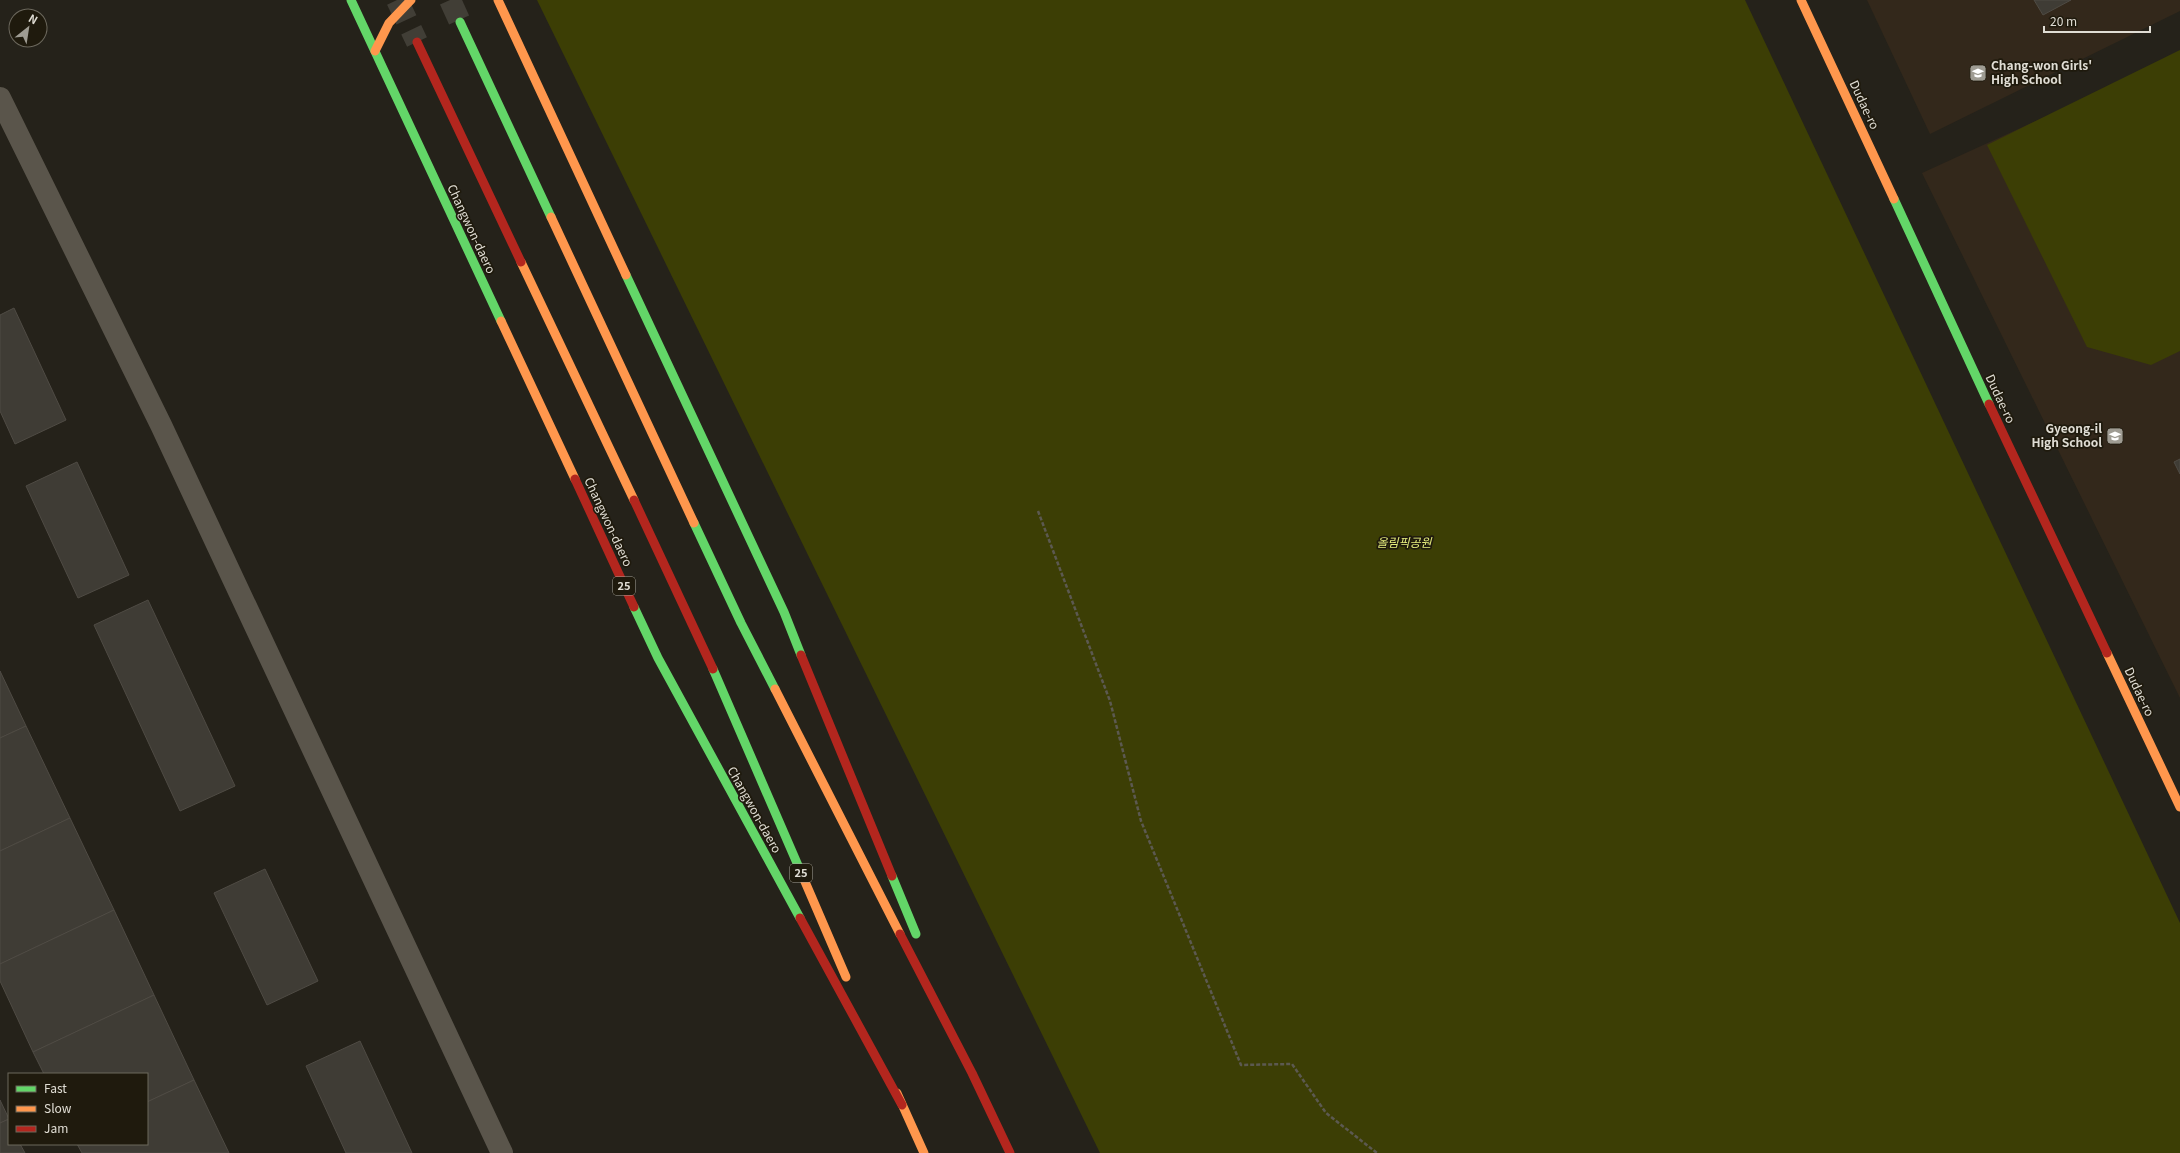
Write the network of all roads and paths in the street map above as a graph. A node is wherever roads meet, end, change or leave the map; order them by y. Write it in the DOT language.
graph roads {
  1 [pos="351,0"];
  2 [pos="411,0"];
  3 [pos="498,0"];
  4 [pos="1801,0"];
  5 [pos="460,22"];
  6 [pos="417,42"];
  7 [pos="375,51"];
  8 [pos="0,98"];
  9 [pos="1038,511"];
  10 [pos="2180,807"];
  11 [pos="918,941"];
  12 [pos="933,978"];
  13 [pos="852,989"];
  14 [pos="858,1004"];
  15 [pos="972,1072"];
  16 [pos="902,1105"];
  17 [pos="502,1153"];
  18 [pos="924,1153"];
  19 [pos="1010,1153"];
  20 [pos="1377,1153"];
  1 -- 7 [label="main road, Changwon-daero / 25"];
  2 -- 7 [label="main road"];
  3 -- 11 [label="main road"];
  4 -- 10 [label="main road, Dudae-ro"];
  5 -- 15 [label="main road"];
  6 -- 13 [label="main road, Changwon-daero / 25"];
  7 -- 16 [label="main road, Changwon-daero / 25"];
  8 -- 17 [label="street"];
  9 -- 20 [label="path"];
  12 -- 15 [label="main road"];
  14 -- 16 [label="main road, Changwon-daero / 25"];
  15 -- 19 [label="main road"];
  16 -- 18 [label="main road, Changwon-daero / 25"];
}
